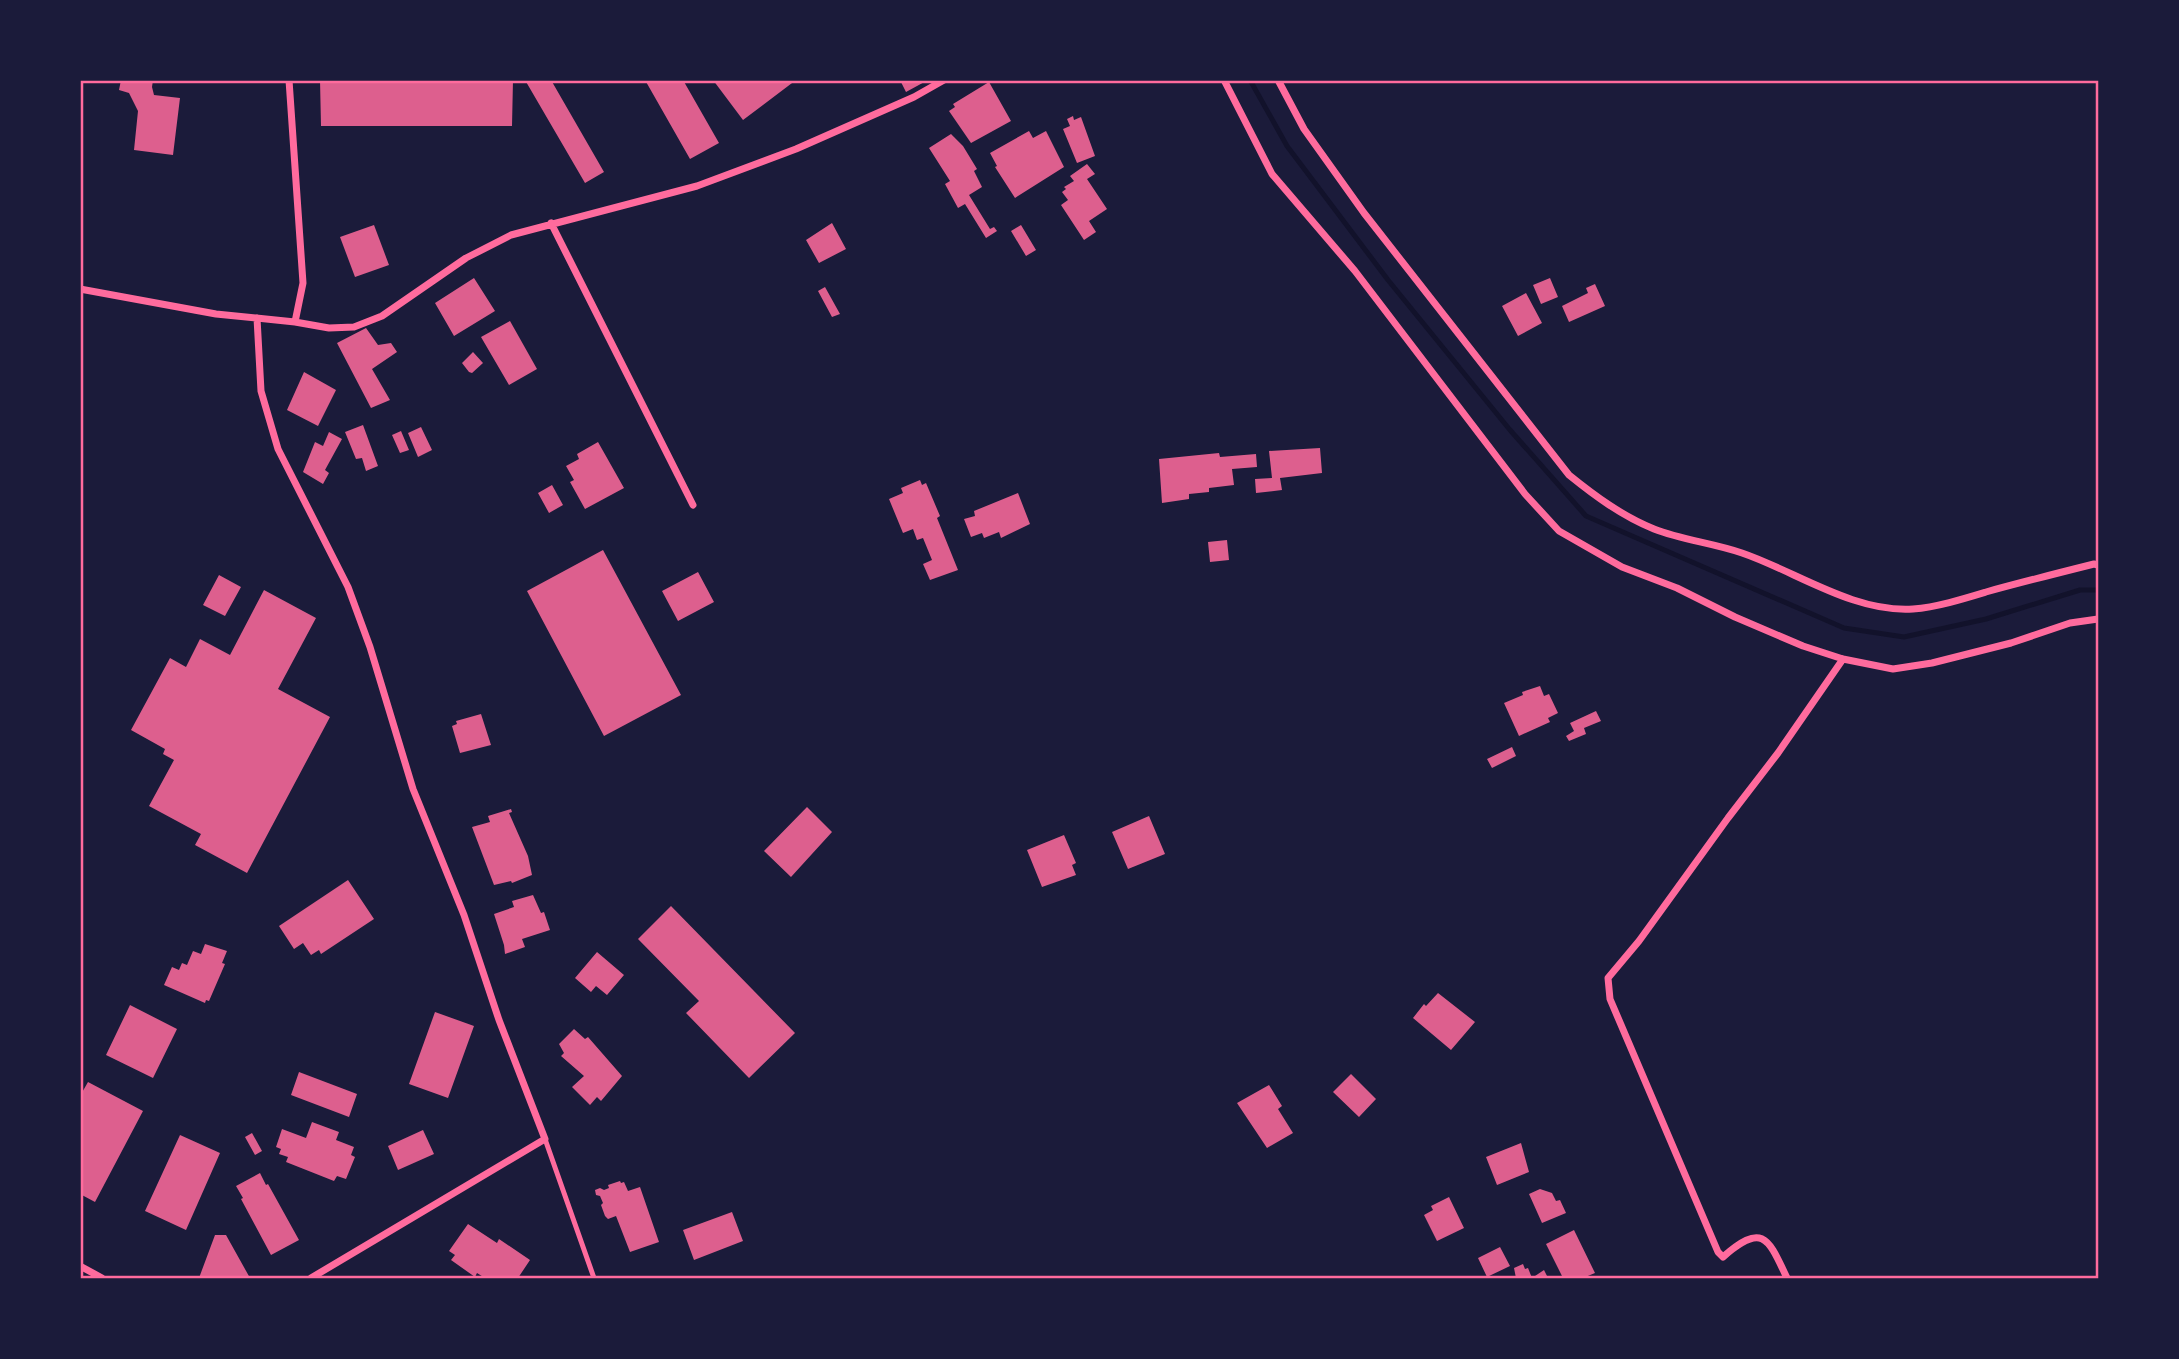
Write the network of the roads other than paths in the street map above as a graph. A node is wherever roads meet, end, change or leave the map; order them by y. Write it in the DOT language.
graph roads {
  1 [pos="289,80"];
  2 [pos="944,80"];
  3 [pos="1224,80"];
  4 [pos="1278,80"];
  5 [pos="551,223"];
  6 [pos="80,289"];
  7 [pos="257,318"];
  8 [pos="295,322"];
  9 [pos="693,505"];
  10 [pos="2098,565"];
  11 [pos="2098,619"];
  12 [pos="1843,659"];
  13 [pos="545,1139"];
  14 [pos="80,1266"];
  15 [pos="102,1279"];
  16 [pos="311,1279"];
  17 [pos="594,1279"];
  18 [pos="1787,1279"];
  1 -- 8 [label="street"];
  2 -- 5 [label="street"];
  3 -- 12 [label="street"];
  4 -- 10 [label="street"];
  5 -- 8 [label="street"];
  5 -- 9 [label="street"];
  6 -- 7 [label="street"];
  7 -- 8 [label="street"];
  7 -- 13 [label="street"];
  11 -- 12 [label="street"];
  12 -- 18 [label="street"];
  13 -- 16 [label="street"];
  13 -- 17 [label="lane"];
  14 -- 15 [label="street"];
}
